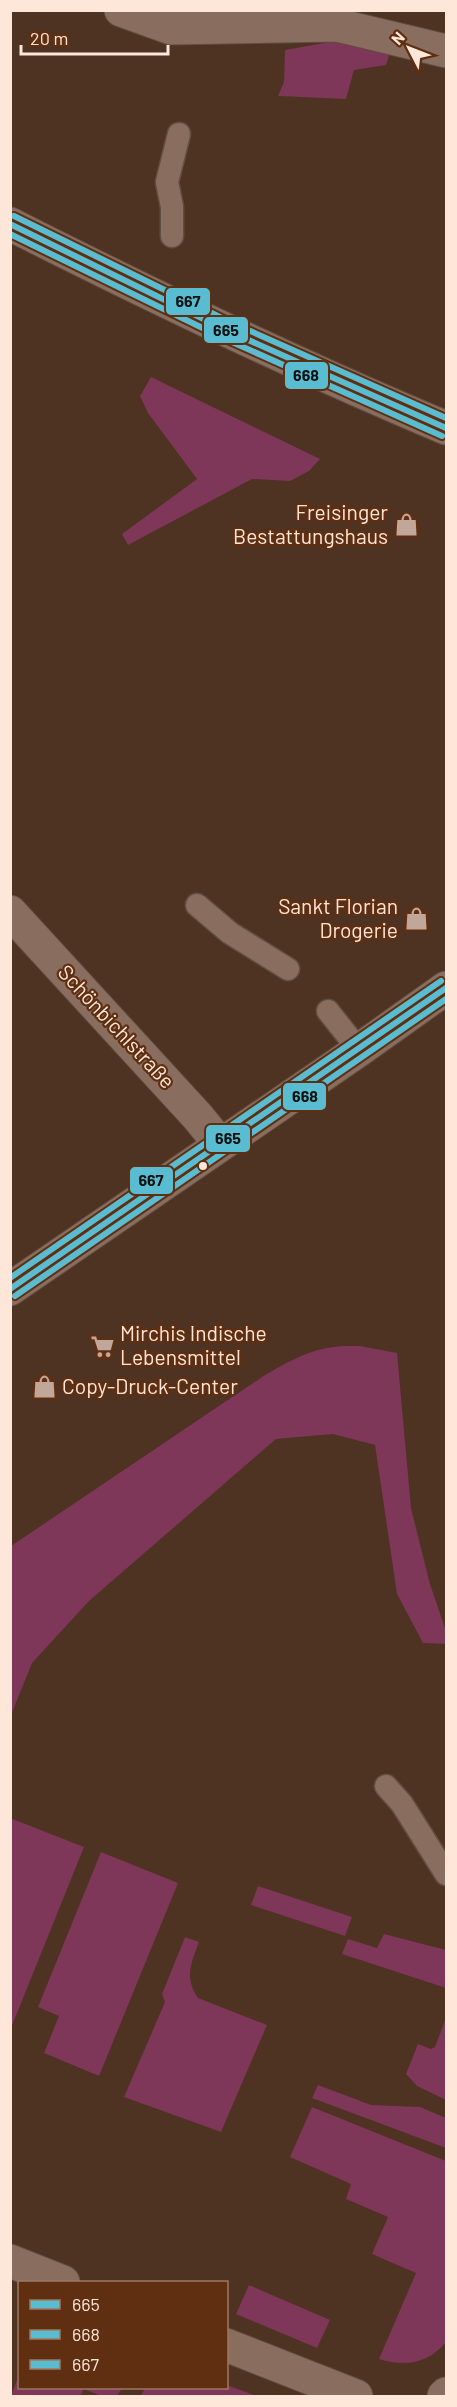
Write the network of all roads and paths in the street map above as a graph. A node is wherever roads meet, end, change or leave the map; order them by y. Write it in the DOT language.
graph roads {
  1 [pos="121,10"];
  2 [pos="447,51"];
  3 [pos="179,134"];
  4 [pos="10,224"];
  5 [pos="172,236"];
  6 [pos="447,428"];
  7 [pos="197,905"];
  8 [pos="10,912"];
  9 [pos="288,969"];
  10 [pos="447,988"];
  11 [pos="328,1011"];
  12 [pos="359,1050"];
  13 [pos="220,1144"];
  14 [pos="10,1288"];
  15 [pos="386,1786"];
  16 [pos="447,1874"];
  17 [pos="10,2261"];
  18 [pos="58,2281"];
  19 [pos="228,2346"];
  20 [pos="356,2397"];
  1 -- 2 [label="main road"];
  3 -- 5 [label="lane"];
  4 -- 6 [label="main road"];
  7 -- 9 [label="lane"];
  8 -- 13 [label="main road, Schönbichlstraße"];
  10 -- 12 [label="main road"];
  11 -- 12 [label="lane"];
  12 -- 13 [label="main road"];
  13 -- 14 [label="main road"];
  15 -- 16 [label="lane"];
  17 -- 18 [label="main road"];
  19 -- 20 [label="main road"];
}
